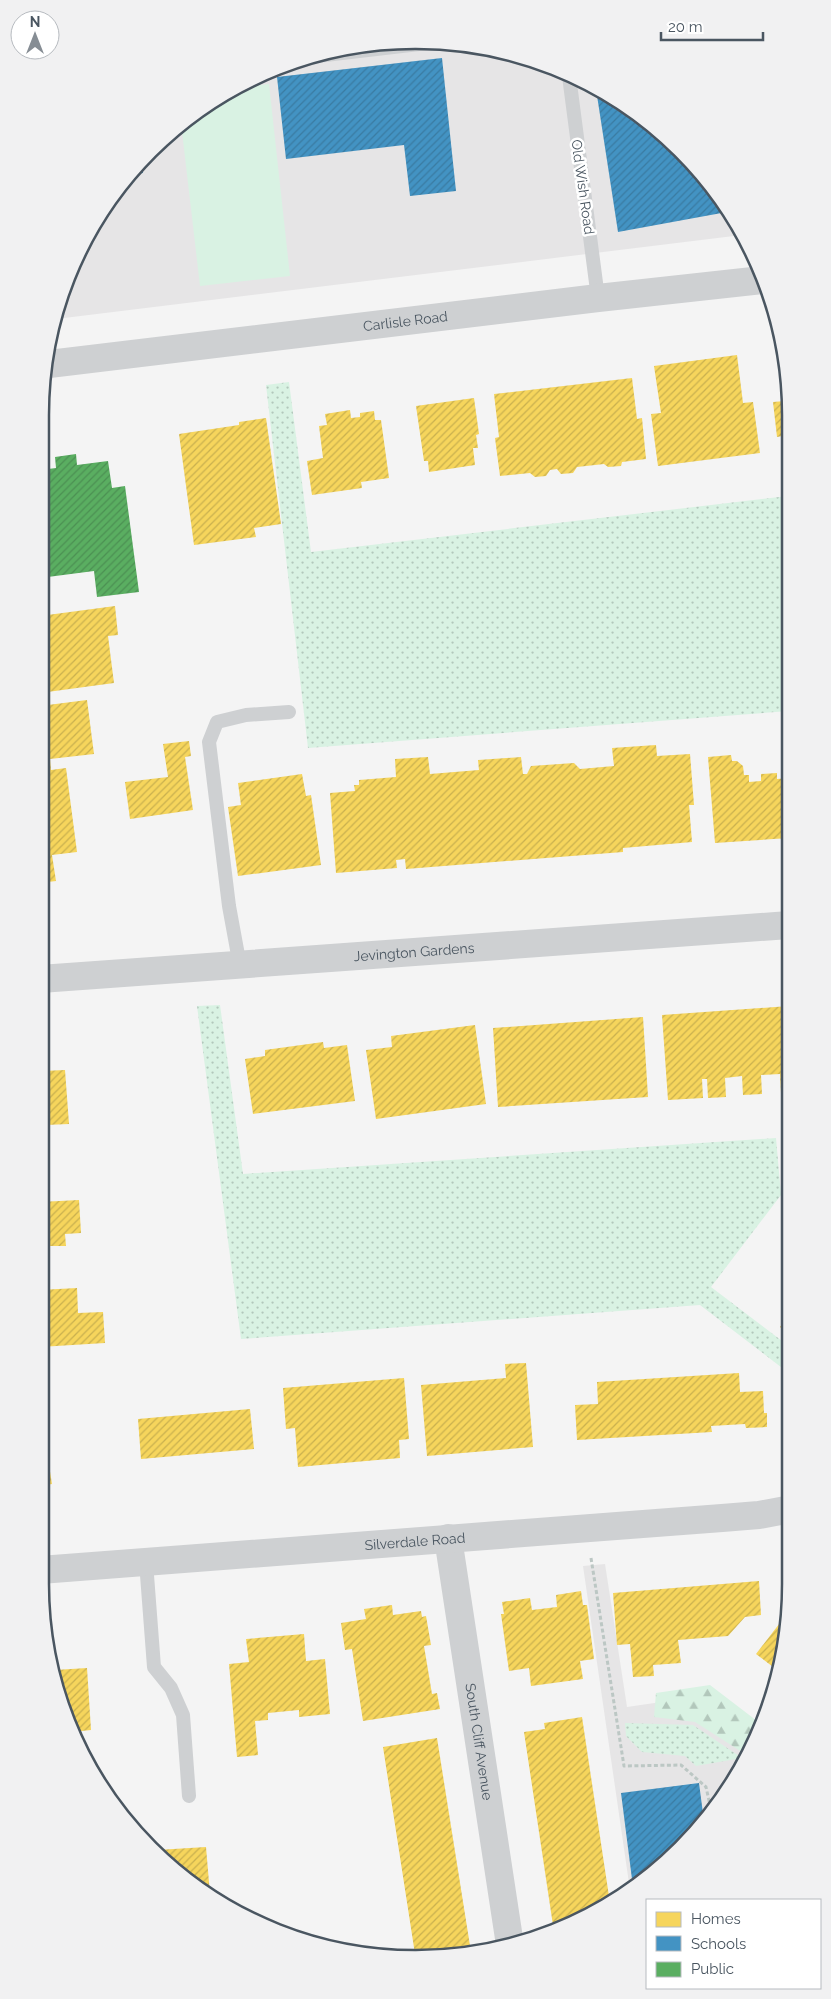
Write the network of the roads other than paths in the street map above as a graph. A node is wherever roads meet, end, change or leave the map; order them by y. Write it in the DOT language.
graph roads {
  1 [pos="570,83"];
  2 [pos="756,281"];
  3 [pos="598,298"];
  4 [pos="53,363"];
  5 [pos="288,712"];
  6 [pos="782,926"];
  7 [pos="240,966"];
  8 [pos="49,978"];
  9 [pos="782,1511"];
  10 [pos="448,1538"];
  11 [pos="146,1562"];
  12 [pos="49,1569"];
  13 [pos="190,1796"];
  14 [pos="509,1938"];
  1 -- 3 [label="lane, Old Wish Road"];
  2 -- 3 [label="street, Carlisle Road"];
  3 -- 4 [label="street, Carlisle Road"];
  5 -- 7 [label="lane"];
  6 -- 7 [label="street, Jevington Gardens"];
  7 -- 8 [label="street, Jevington Gardens"];
  9 -- 10 [label="street, Silverdale Road"];
  10 -- 11 [label="street, Silverdale Road"];
  10 -- 14 [label="street, South Cliff Avenue"];
  11 -- 12 [label="street, Silverdale Road"];
  11 -- 13 [label="lane"];
}
